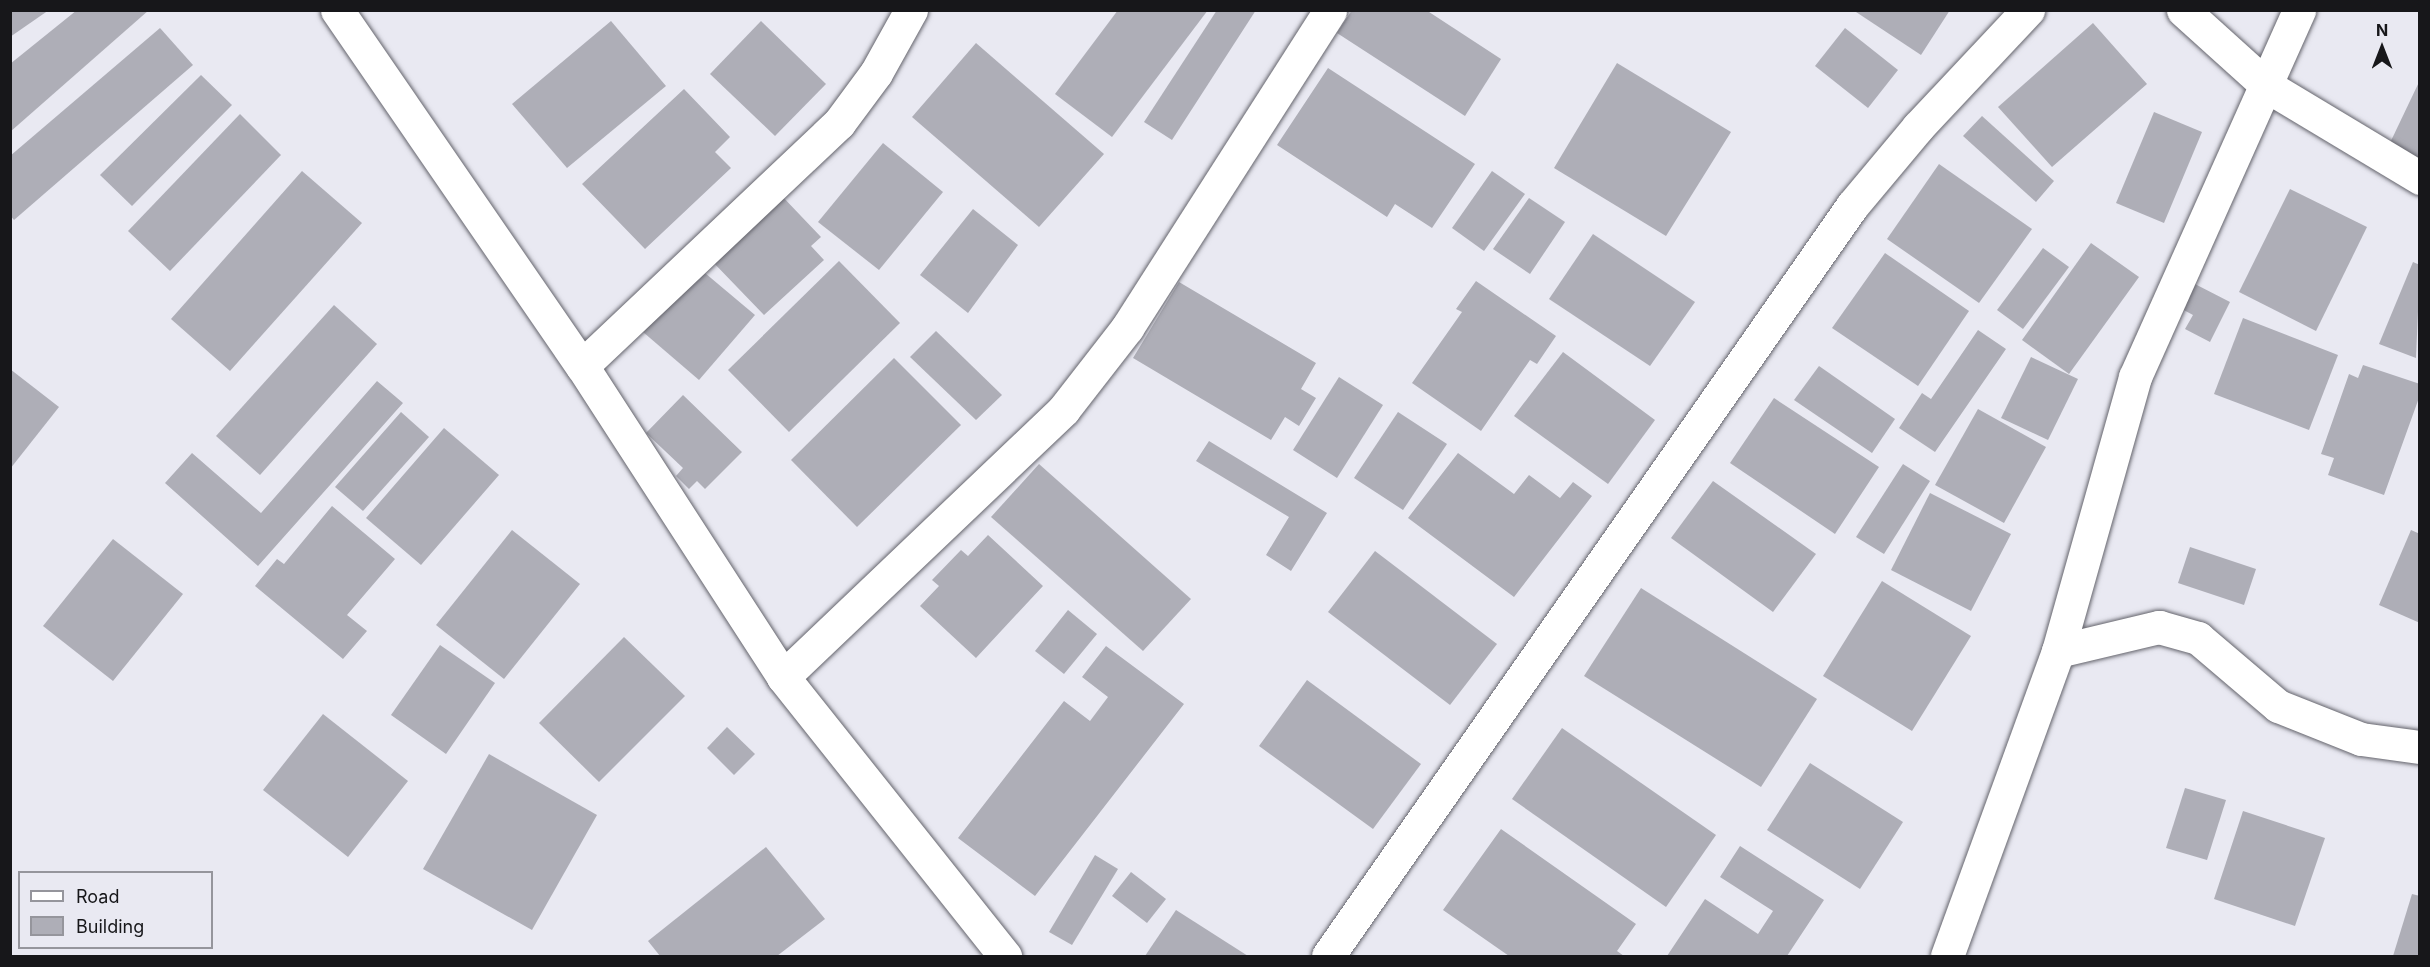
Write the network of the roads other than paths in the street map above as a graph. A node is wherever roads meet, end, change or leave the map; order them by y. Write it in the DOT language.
graph roads {
  1 [pos="337,10"];
  2 [pos="912,10"];
  3 [pos="1330,10"];
  4 [pos="2028,10"];
  5 [pos="2183,10"];
  6 [pos="2299,10"];
  7 [pos="2267,86"];
  8 [pos="2420,178"];
  9 [pos="582,366"];
  10 [pos="2058,651"];
  11 [pos="783,677"];
  12 [pos="2420,747"];
  13 [pos="1005,957"];
  14 [pos="1328,957"];
  15 [pos="1947,957"];
  1 -- 9 [label="street"];
  2 -- 9 [label="street"];
  3 -- 11 [label="street"];
  4 -- 14 [label="street"];
  5 -- 7 [label="street"];
  6 -- 7 [label="street"];
  7 -- 8 [label="street"];
  7 -- 10 [label="street"];
  9 -- 11 [label="street"];
  10 -- 12 [label="street"];
  10 -- 15 [label="street"];
  11 -- 13 [label="street"];
}
